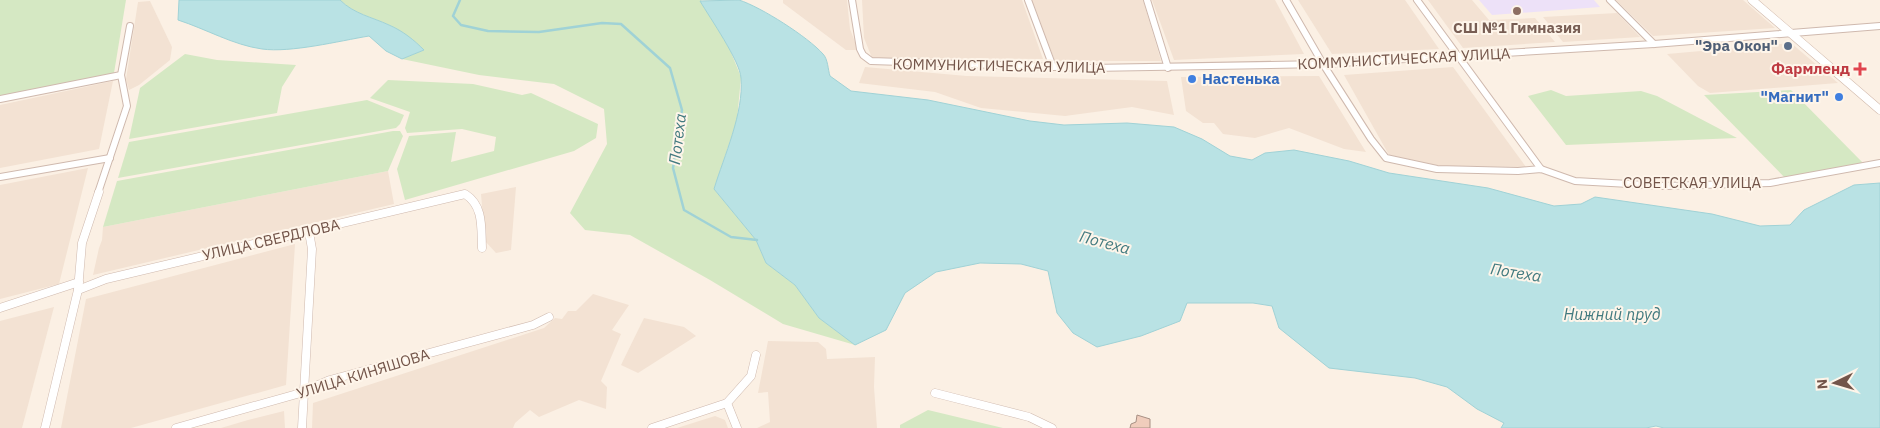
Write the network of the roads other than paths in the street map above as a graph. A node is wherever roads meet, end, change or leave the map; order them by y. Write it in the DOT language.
graph roads {
  1 [pos="852,0"];
  2 [pos="1028,0"];
  3 [pos="1147,0"];
  4 [pos="1286,0"];
  5 [pos="1417,0"];
  6 [pos="1610,0"];
  7 [pos="1752,0"];
  8 [pos="130,26"];
  9 [pos="1880,26"];
  10 [pos="1790,33"];
  11 [pos="1654,44"];
  12 [pos="1460,56"];
  13 [pos="1323,64"];
  14 [pos="1053,67"];
  15 [pos="1168,68"];
  16 [pos="121,75"];
  17 [pos="0,99"];
  18 [pos="1880,110"];
  19 [pos="110,158"];
  20 [pos="1880,162"];
  21 [pos="1541,169"];
  22 [pos="0,177"];
  23 [pos="309,232"];
  24 [pos="482,248"];
  25 [pos="78,286"];
  26 [pos="0,308"];
  27 [pos="549,318"];
  28 [pos="756,356"];
  29 [pos="305,390"];
  30 [pos="935,393"];
  31 [pos="727,403"];
  32 [pos="44,428"];
  33 [pos="176,428"];
  34 [pos="302,428"];
  35 [pos="652,428"];
  36 [pos="737,428"];
  37 [pos="1052,428"];
  1 -- 14 [label="street, КОММУНИСТИЧЕСКАЯ УЛИЦА"];
  2 -- 14 [label="street"];
  3 -- 15 [label="street"];
  4 -- 13 [label="street"];
  5 -- 12 [label="street"];
  6 -- 11 [label="street"];
  7 -- 10 [label="main road"];
  8 -- 16 [label="street"];
  9 -- 10 [label="street, КОММУНИСТИЧЕСКАЯ УЛИЦА"];
  10 -- 11 [label="street, КОММУНИСТИЧЕСКАЯ УЛИЦА"];
  10 -- 18 [label="main road"];
  11 -- 12 [label="street, КОММУНИСТИЧЕСКАЯ УЛИЦА"];
  12 -- 13 [label="street, КОММУНИСТИЧЕСКАЯ УЛИЦА"];
  12 -- 21 [label="street"];
  13 -- 15 [label="street, КОММУНИСТИЧЕСКАЯ УЛИЦА"];
  13 -- 21 [label="street, СОВЕТСКАЯ УЛИЦА"];
  14 -- 15 [label="street, КОММУНИСТИЧЕСКАЯ УЛИЦА"];
  16 -- 17 [label="street"];
  16 -- 19 [label="street"];
  19 -- 22 [label="street"];
  19 -- 25 [label="street"];
  20 -- 21 [label="street, СОВЕТСКАЯ УЛИЦА"];
  23 -- 24 [label="street, УЛИЦА СВЕРДЛОВА"];
  23 -- 25 [label="street, УЛИЦА СВЕРДЛОВА"];
  23 -- 29 [label="street"];
  25 -- 26 [label="street, УЛИЦА СВЕРДЛОВА"];
  25 -- 32 [label="street"];
  27 -- 29 [label="street, УЛИЦА КИНЯШОВА"];
  28 -- 31 [label="street"];
  29 -- 33 [label="street, УЛИЦА КИНЯШОВА"];
  29 -- 34 [label="street"];
  30 -- 37 [label="street"];
  31 -- 35 [label="street"];
  31 -- 36 [label="street"];
}
